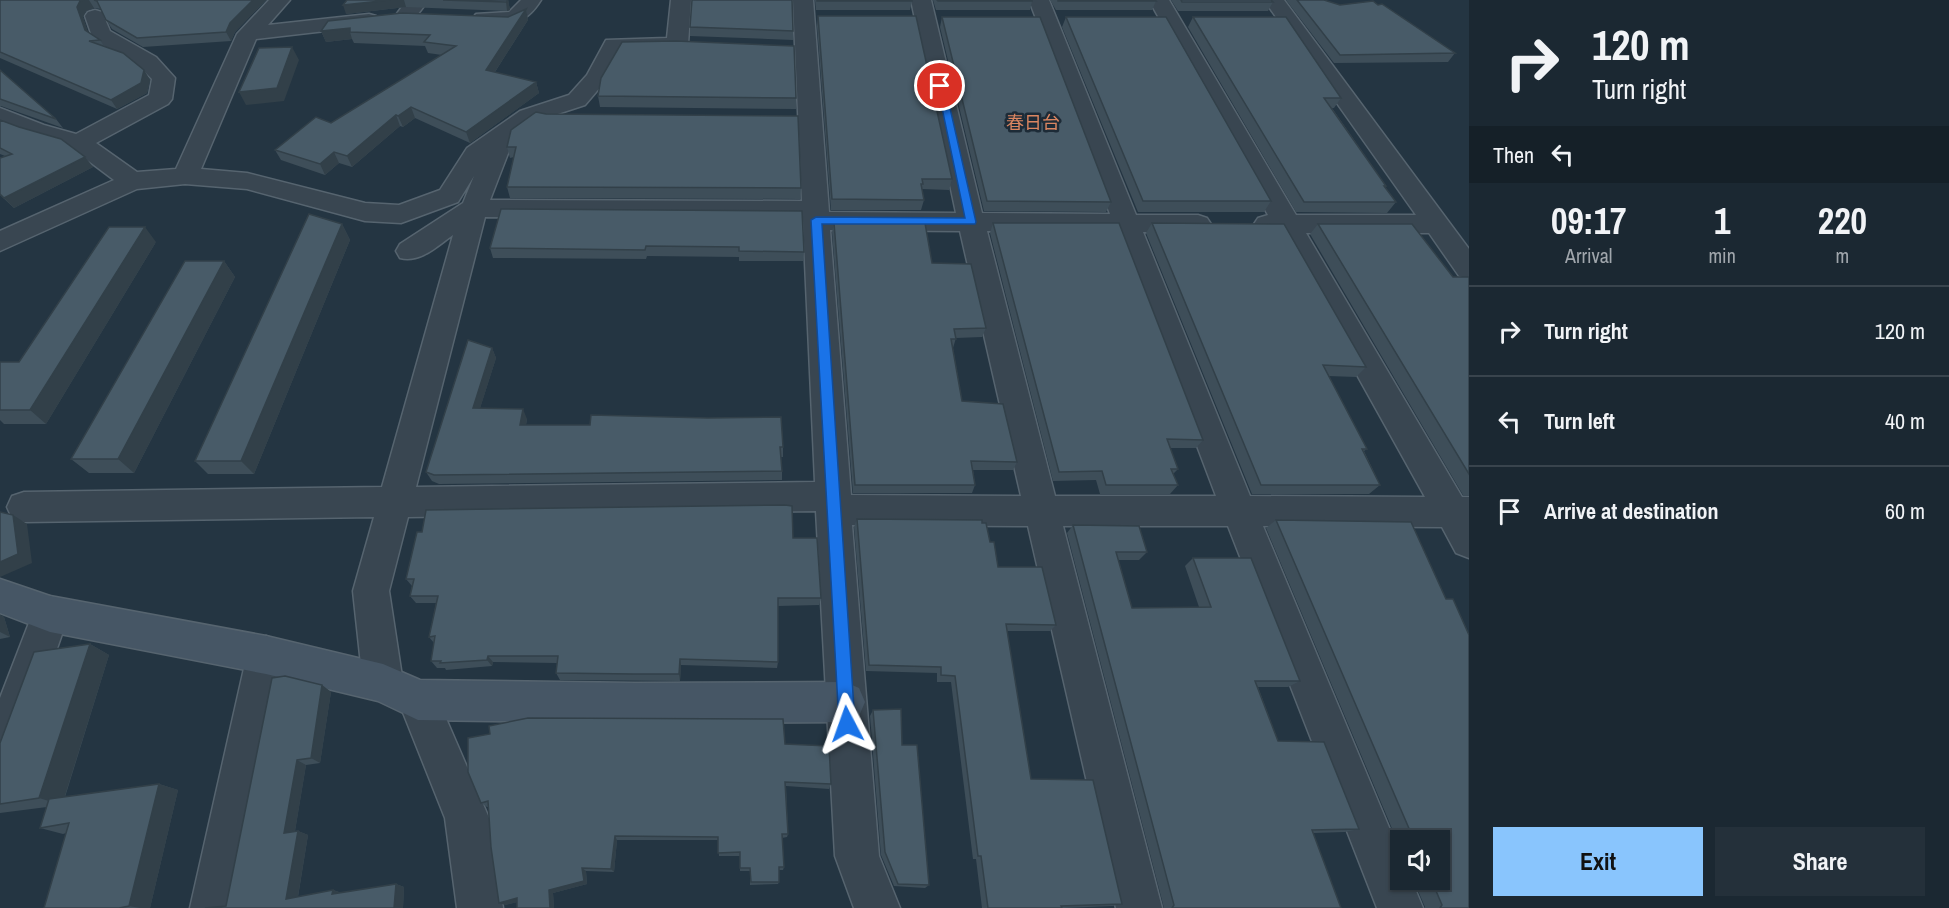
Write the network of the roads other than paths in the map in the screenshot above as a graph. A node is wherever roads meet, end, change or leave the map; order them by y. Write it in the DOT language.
graph roads {
  1 [pos="280,0"];
  2 [pos="531,0"];
  3 [pos="681,0"];
  4 [pos="418,10"];
  5 [pos="1275,12"];
  6 [pos="924,14"];
  7 [pos="1044,14"];
  8 [pos="1167,14"];
  9 [pos="95,15"];
  10 [pos="465,17"];
  11 [pos="805,27"];
  12 [pos="248,34"];
  13 [pos="0,115"];
  14 [pos="528,116"];
  15 [pos="587,116"];
  16 [pos="502,136"];
  17 [pos="79,142"];
  18 [pos="185,176"];
  19 [pos="132,181"];
  20 [pos="474,208"];
  21 [pos="816,215"];
  22 [pos="971,222"];
  23 [pos="1125,224"];
  24 [pos="1286,224"];
  25 [pos="1437,224"];
  26 [pos="0,242"];
  27 [pos="410,251"];
  28 [pos="1469,269"];
  29 [pos="396,500"];
  30 [pos="834,503"];
  31 [pos="24,507"];
  32 [pos="1043,511"];
  33 [pos="1239,511"];
  34 [pos="1460,512"];
  35 [pos="1469,543"];
  36 [pos="0,596"];
  37 [pos="50,614"];
  38 [pos="266,655"];
  39 [pos="400,692"];
  40 [pos="845,702"];
  41 [pos="0,754"];
  42 [pos="213,908"];
  43 [pos="480,908"];
  44 [pos="877,908"];
  45 [pos="1139,908"];
  46 [pos="1400,908"];
  1 -- 12 [label="street"];
  2 -- 10 [label="street"];
  3 -- 14 [label="street"];
  4 -- 12 [label="street"];
  5 -- 25 [label="street"];
  6 -- 22 [label="street"];
  7 -- 23 [label="street"];
  8 -- 24 [label="street"];
  9 -- 17 [label="street"];
  11 -- 21 [label="street"];
  12 -- 18 [label="street"];
  13 -- 17 [label="street"];
  14 -- 15 [label="street"];
  14 -- 16 [label="street"];
  16 -- 18 [label="street"];
  16 -- 20 [label="street"];
  17 -- 19 [label="street"];
  18 -- 19 [label="street"];
  19 -- 26 [label="street"];
  20 -- 21 [label="street"];
  20 -- 27 [label="street"];
  20 -- 29 [label="street"];
  21 -- 22 [label="street"];
  21 -- 30 [label="street"];
  22 -- 23 [label="street"];
  22 -- 32 [label="street"];
  23 -- 24 [label="street"];
  23 -- 33 [label="street"];
  24 -- 25 [label="street"];
  24 -- 34 [label="street"];
  25 -- 28 [label="street"];
  29 -- 30 [label="street"];
  29 -- 31 [label="street"];
  29 -- 39 [label="street"];
  30 -- 32 [label="street"];
  30 -- 40 [label="street"];
  32 -- 33 [label="street"];
  32 -- 45 [label="street"];
  33 -- 34 [label="street"];
  33 -- 46 [label="street"];
  34 -- 35 [label="street"];
  36 -- 37 [label="street"];
  37 -- 38 [label="street"];
  37 -- 41 [label="street"];
  38 -- 39 [label="street"];
  38 -- 42 [label="street"];
  39 -- 40 [label="street"];
  39 -- 43 [label="street"];
  40 -- 44 [label="street"];
}
